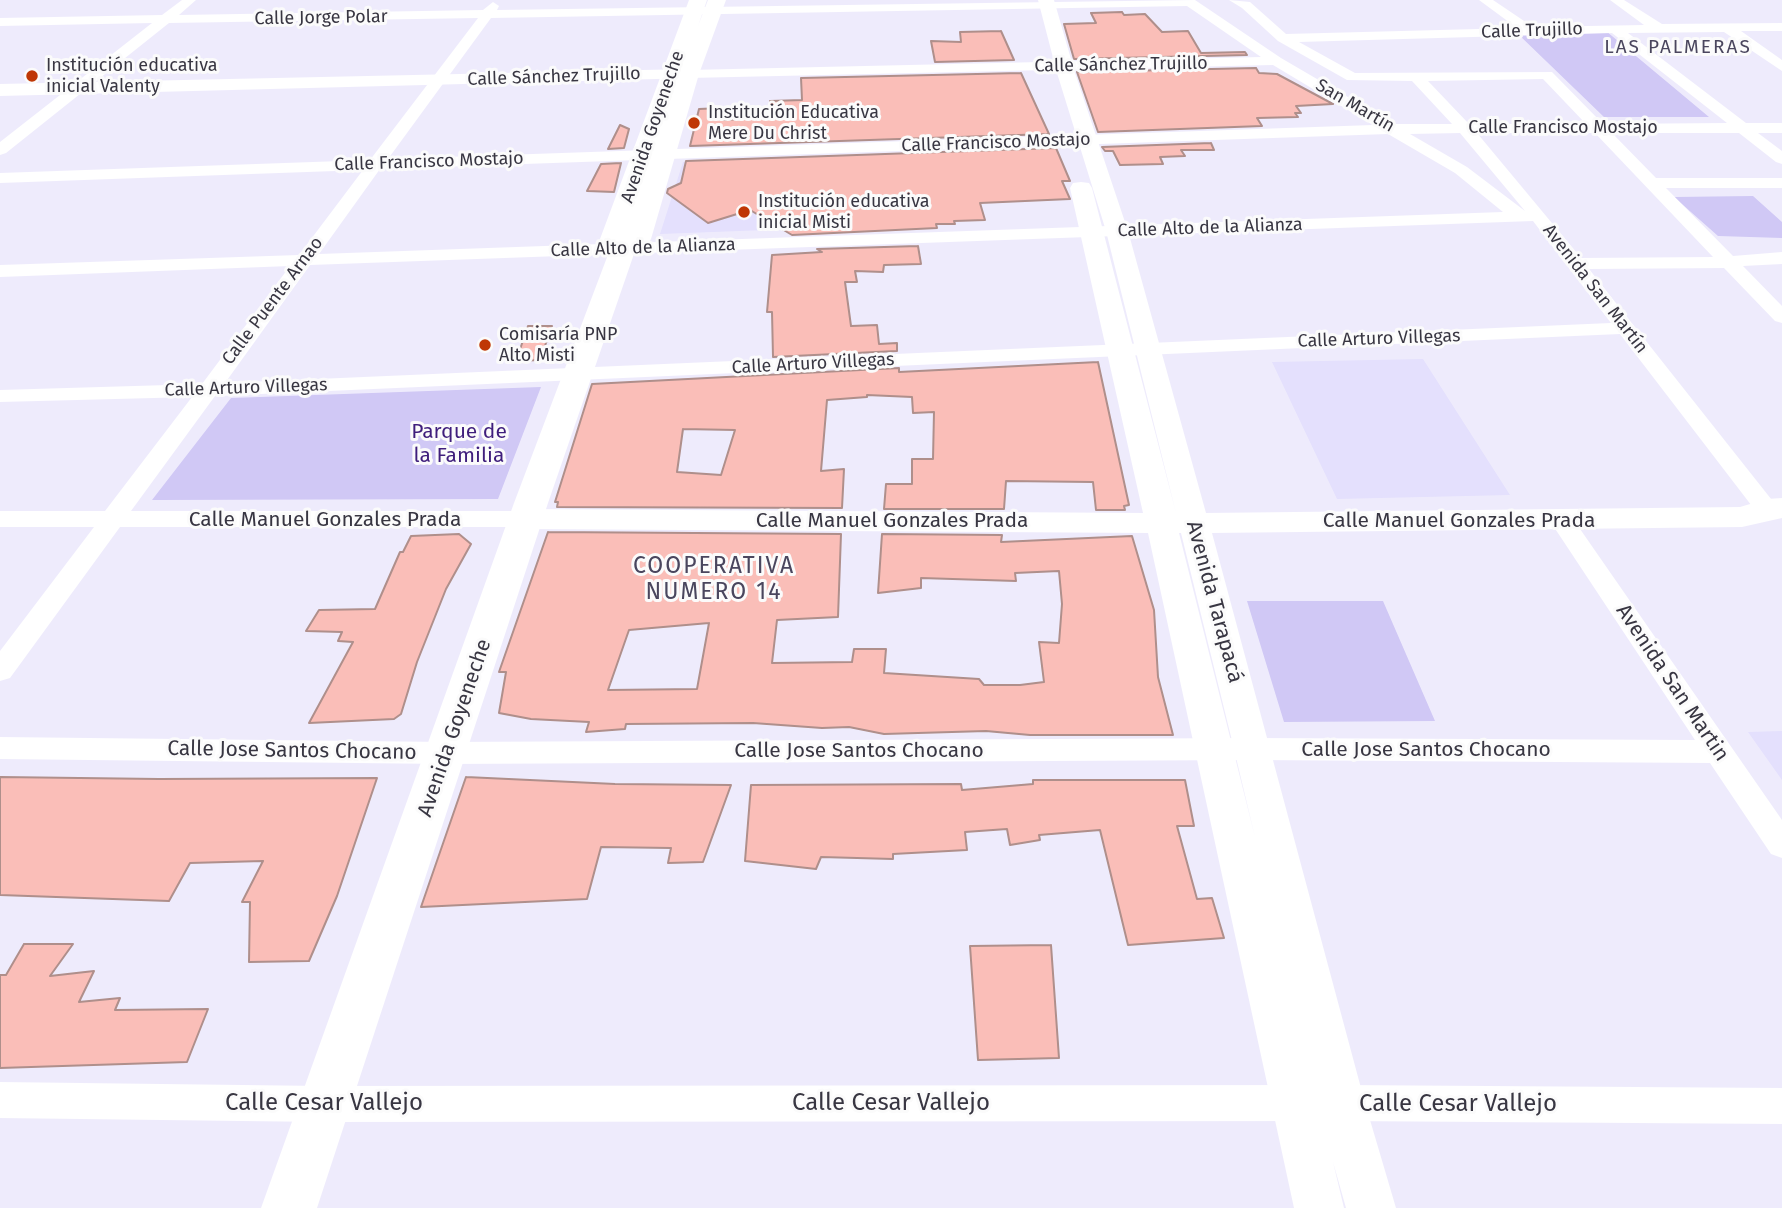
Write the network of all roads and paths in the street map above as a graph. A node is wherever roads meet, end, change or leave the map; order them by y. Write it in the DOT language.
graph roads {
  1 [pos="190,0"];
  2 [pos="497,0"];
  3 [pos="1235,0"];
  4 [pos="1485,0"];
  5 [pos="1616,0"];
  6 [pos="1188,1"];
  7 [pos="1040,2"];
  8 [pos="705,6"];
  9 [pos="26,8"];
  10 [pos="486,15"];
  11 [pos="165,20"];
  12 [pos="3,24"];
  13 [pos="1725,26"];
  14 [pos="1658,27"];
  15 [pos="1782,27"];
  16 [pos="1615,29"];
  17 [pos="1530,30"];
  18 [pos="1283,38"];
  19 [pos="1276,61"];
  20 [pos="1057,66"];
  21 [pos="1782,67"];
  22 [pos="680,74"];
  23 [pos="1416,76"];
  24 [pos="438,80"];
  25 [pos="79,89"];
  26 [pos="0,90"];
  27 [pos="1464,128"];
  28 [pos="1598,128"];
  29 [pos="1740,128"];
  30 [pos="1782,128"];
  31 [pos="1394,129"];
  32 [pos="1078,140"];
  33 [pos="0,150"];
  34 [pos="666,154"];
  35 [pos="643,155"];
  36 [pos="1782,159"];
  37 [pos="375,163"];
  38 [pos="0,178"];
  39 [pos="1651,183"];
  40 [pos="1782,183"];
  41 [pos="1529,216"];
  42 [pos="1117,231"];
  43 [pos="1093,232"];
  44 [pos="623,249"];
  45 [pos="1782,258"];
  46 [pos="304,260"];
  47 [pos="1728,262"];
  48 [pos="1575,264"];
  49 [pos="0,271"];
  50 [pos="1782,317"];
  51 [pos="1625,328"];
  52 [pos="1148,349"];
  53 [pos="1118,350"];
  54 [pos="576,374"];
  55 [pos="207,390"];
  56 [pos="0,396"];
  57 [pos="1774,508"];
  58 [pos="0,519"];
  59 [pos="526,520"];
  60 [pos="111,521"];
  61 [pos="1562,521"];
  62 [pos="1177,523"];
  63 [pos="0,671"];
  64 [pos="0,748"];
  65 [pos="1234,749"];
  66 [pos="1719,752"];
  67 [pos="446,753"];
  68 [pos="1782,845"];
  69 [pos="0,1100"];
  70 [pos="1295,1103"];
  71 [pos="1341,1103"];
  72 [pos="323,1104"];
  73 [pos="1782,1106"];
  74 [pos="289,1208"];
  75 [pos="1319,1208"];
  76 [pos="1371,1208"];
  1 -- 11 [label="street"];
  2 -- 10 [label="street, Calle Puente Arnao"];
  3 -- 18 [label="street"];
  4 -- 17 [label="street"];
  5 -- 14 [label="street"];
  6 -- 7 [label="street, Calle Jorge Polar"];
  6 -- 19 [label="street, San Martín"];
  7 -- 8 [label="street, Calle Jorge Polar"];
  7 -- 20 [label="street, Avenida Tarapacá"];
  8 -- 10 [label="street, Calle Jorge Polar"];
  8 -- 22 [label="main road, Avenida Goyeneche"];
  9 -- 12 [label="street"];
  10 -- 11 [label="street, Calle Jorge Polar"];
  10 -- 24 [label="street, Calle Puente Arnao"];
  11 -- 12 [label="street, Calle Jorge Polar"];
  11 -- 25 [label="street"];
  13 -- 14 [label="street, Calle Trujillo"];
  13 -- 15 [label="street, Calle Trujillo"];
  13 -- 21 [label="street"];
  14 -- 16 [label="street, Calle Trujillo"];
  16 -- 17 [label="street, Calle Trujillo"];
  16 -- 29 [label="street"];
  17 -- 18 [label="street, Calle Trujillo"];
  18 -- 23 [label="street"];
  19 -- 20 [label="street, Calle Sánchez Trujillo"];
  19 -- 31 [label="street, San Martín"];
  20 -- 22 [label="street, Calle Sánchez Trujillo"];
  20 -- 32 [label="street, Avenida Tarapacá"];
  22 -- 24 [label="street, Calle Sánchez Trujillo"];
  22 -- 34 [label="main road, Avenida Goyeneche"];
  22 -- 35 [label="main road, Avenida Goyeneche"];
  23 -- 27 [label="street, Avenida San Martín"];
  23 -- 28 [label="street"];
  24 -- 25 [label="street, Calle Sánchez Trujillo"];
  24 -- 37 [label="street, Calle Puente Arnao"];
  25 -- 26 [label="street, Calle Sánchez Trujillo"];
  25 -- 33 [label="street"];
  27 -- 28 [label="street, Calle Francisco Mostajo"];
  27 -- 31 [label="street, Calle Francisco Mostajo"];
  27 -- 41 [label="street, Avenida San Martín"];
  28 -- 29 [label="street, Calle Francisco Mostajo"];
  28 -- 39 [label="street"];
  29 -- 30 [label="street, Calle Francisco Mostajo"];
  29 -- 36 [label="street"];
  31 -- 32 [label="street, Calle Francisco Mostajo"];
  31 -- 41 [label="street, San Martín"];
  32 -- 34 [label="street, Calle Francisco Mostajo"];
  32 -- 42 [label="street, Avenida Tarapacá"];
  32 -- 43 [label="street, Avenida Tarapacá"];
  34 -- 35 [label="street, Calle Francisco Mostajo"];
  34 -- 44 [label="main road, Avenida Goyeneche"];
  35 -- 37 [label="street, Calle Francisco Mostajo"];
  35 -- 44 [label="main road, Avenida Goyeneche"];
  37 -- 38 [label="street, Calle Francisco Mostajo"];
  37 -- 46 [label="street, Calle Puente Arnao"];
  39 -- 40 [label="street"];
  39 -- 47 [label="street"];
  41 -- 42 [label="street, Calle Alto de la Alianza"];
  41 -- 48 [label="street, Avenida San Martín"];
  42 -- 43 [label="street, Calle Alto de la Alianza"];
  42 -- 52 [label="street, Avenida Tarapacá"];
  43 -- 44 [label="street, Calle Alto de la Alianza"];
  43 -- 53 [label="street, Avenida Tarapacá"];
  44 -- 46 [label="street, Calle Alto de la Alianza"];
  44 -- 54 [label="main road, Avenida Goyeneche"];
  45 -- 47 [label="street"];
  46 -- 49 [label="street, Calle Alto de la Alianza"];
  46 -- 55 [label="street, Calle Puente Arnao"];
  47 -- 48 [label="street"];
  47 -- 50 [label="street"];
  48 -- 51 [label="street, Avenida San Martín"];
  51 -- 52 [label="street, Calle Arturo Villegas"];
  51 -- 57 [label="street, Avenida San Martín"];
  52 -- 53 [label="street, Calle Arturo Villegas"];
  52 -- 62 [label="street, Avenida Tarapacá"];
  53 -- 54 [label="street, Calle Arturo Villegas"];
  53 -- 62 [label="street, Avenida Tarapacá"];
  54 -- 55 [label="street, Calle Arturo Villegas"];
  54 -- 59 [label="main road, Avenida Goyeneche"];
  55 -- 56 [label="street, Calle Arturo Villegas"];
  55 -- 60 [label="street, Calle Puente Arnao"];
  57 -- 61 [label="street, Calle Manuel Gonzales Prada"];
  58 -- 60 [label="street, Calle Manuel Gonzales Prada"];
  59 -- 60 [label="street, Calle Manuel Gonzales Prada"];
  59 -- 62 [label="street, Calle Manuel Gonzales Prada"];
  59 -- 67 [label="main road, Avenida Goyeneche"];
  60 -- 63 [label="street, Calle Puente Arnao"];
  61 -- 62 [label="street, Calle Manuel Gonzales Prada"];
  61 -- 66 [label="street, Avenida San Martin"];
  62 -- 65 [label="street, Avenida Tarapacá"];
  64 -- 67 [label="street, Calle Jose Santos Chocano"];
  65 -- 66 [label="street, Calle Jose Santos Chocano"];
  65 -- 67 [label="street, Calle Jose Santos Chocano"];
  65 -- 70 [label="street, Avenida Tarapacá"];
  65 -- 71 [label="street, Avenida Tarapacá"];
  66 -- 68 [label="street, Avenida San Martin"];
  67 -- 72 [label="main road, Avenida Goyeneche"];
  69 -- 72 [label="street, Calle Cesar Vallejo"];
  70 -- 71 [label="street, Calle Cesar Vallejo"];
  70 -- 72 [label="street, Calle Cesar Vallejo"];
  70 -- 75 [label="street, Avenida Tarapacá"];
  71 -- 73 [label="street, Calle Cesar Vallejo"];
  71 -- 76 [label="street, Avenida Tarapacá"];
  72 -- 74 [label="main road, Avenida Goyeneche"];
}
